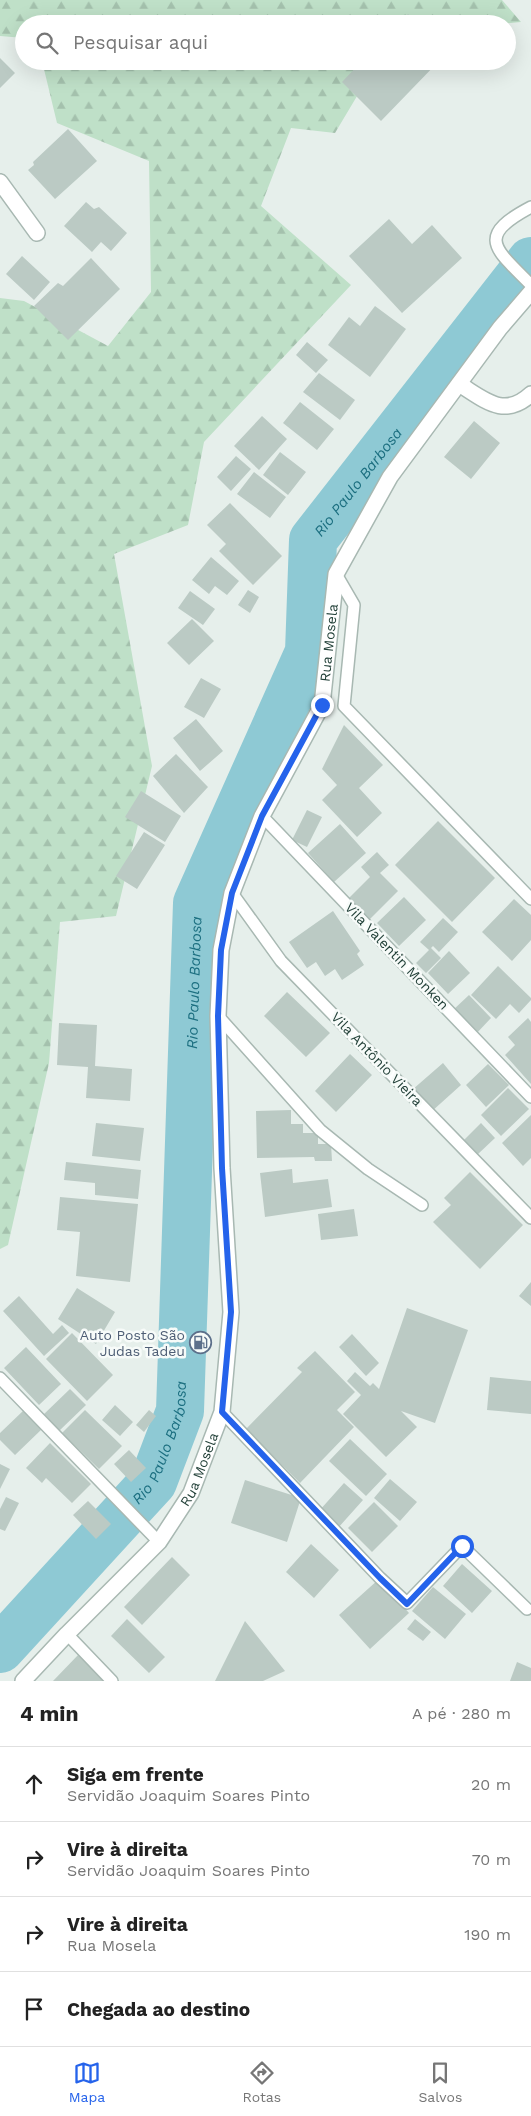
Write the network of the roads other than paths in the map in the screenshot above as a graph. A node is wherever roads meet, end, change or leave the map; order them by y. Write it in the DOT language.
graph roads {
  1 [pos="0,182"];
  2 [pos="531,207"];
  3 [pos="37,233"];
  4 [pos="531,285"];
  5 [pos="531,292"];
  6 [pos="459,384"];
  7 [pos="531,394"];
  8 [pos="336,574"];
  9 [pos="262,816"];
  10 [pos="232,893"];
  11 [pos="531,899"];
  12 [pos="218,1016"];
  13 [pos="531,1097"];
  14 [pos="422,1205"];
  15 [pos="531,1218"];
  16 [pos="0,1378"];
  17 [pos="222,1412"];
  18 [pos="159,1542"];
  19 [pos="527,1609"];
  20 [pos="67,1634"];
  21 [pos="23,1681"];
  22 [pos="112,1681"];
  1 -- 3 [label="street"];
  2 -- 4 [label="lane"];
  5 -- 6 [label="street, Rua Mosela"];
  6 -- 7 [label="street"];
  6 -- 8 [label="street, Rua Mosela"];
  8 -- 9 [label="street, Rua Mosela"];
  8 -- 11 [label="lane"];
  9 -- 10 [label="street, Rua Mosela"];
  9 -- 13 [label="lane, Vila Valentin Monken"];
  10 -- 12 [label="street, Rua Mosela"];
  10 -- 15 [label="lane, Vila Antônio Vieira"];
  12 -- 14 [label="lane"];
  12 -- 17 [label="street, Rua Mosela"];
  16 -- 18 [label="lane"];
  17 -- 18 [label="street, Rua Mosela"];
  17 -- 19 [label="lane"];
  18 -- 20 [label="street, Rua Mosela"];
  20 -- 21 [label="street, Rua Mosela"];
  20 -- 22 [label="lane"];
}
